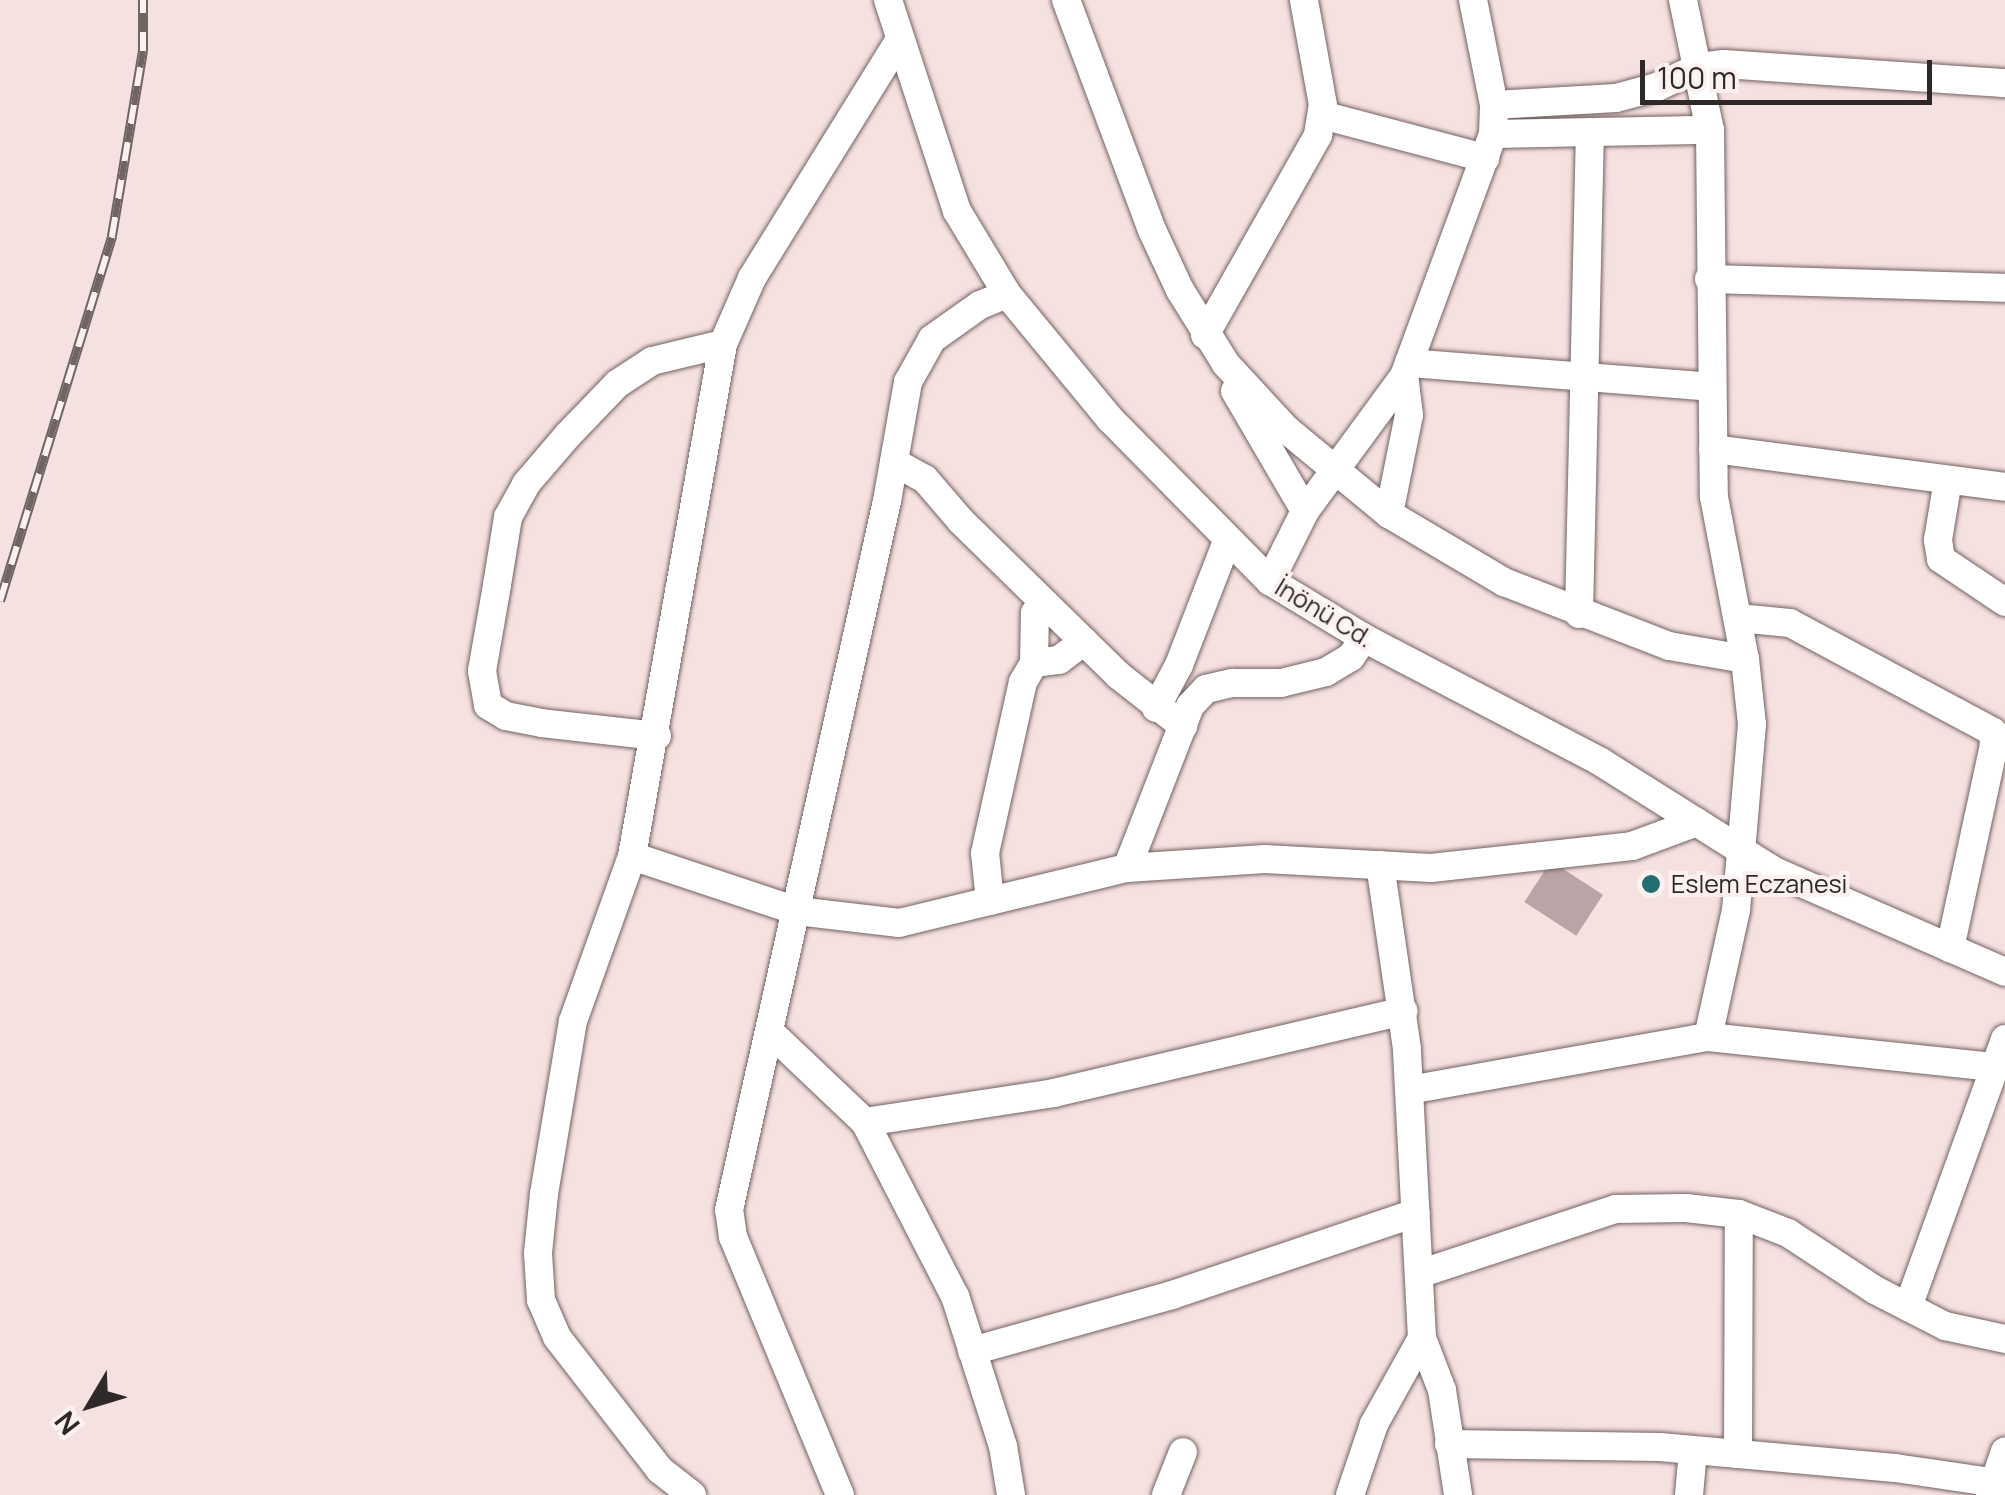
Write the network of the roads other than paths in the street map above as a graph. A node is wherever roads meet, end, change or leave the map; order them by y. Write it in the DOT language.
graph roads {
  1 [pos="888,0"];
  2 [pos="1066,0"];
  3 [pos="1304,0"];
  4 [pos="1473,0"];
  5 [pos="1683,0"];
  6 [pos="899,41"];
  7 [pos="1699,68"];
  8 [pos="2005,82"];
  9 [pos="1494,105"];
  10 [pos="1322,115"];
  11 [pos="1710,130"];
  12 [pos="1590,132"];
  13 [pos="1489,146"];
  14 [pos="1709,279"];
  15 [pos="2005,288"];
  16 [pos="1006,294"];
  17 [pos="1205,335"];
  18 [pos="723,344"];
  19 [pos="1226,364"];
  20 [pos="1406,370"];
  21 [pos="1584,380"];
  22 [pos="1712,387"];
  23 [pos="1713,449"];
  24 [pos="894,462"];
  25 [pos="1334,472"];
  26 [pos="1948,480"];
  27 [pos="2005,488"];
  28 [pos="1305,511"];
  29 [pos="1389,514"];
  30 [pos="1227,541"];
  31 [pos="1270,581"];
  32 [pos="2005,602"];
  33 [pos="1043,604"];
  34 [pos="1579,614"];
  35 [pos="1738,618"];
  36 [pos="1364,638"];
  37 [pos="1084,641"];
  38 [pos="1745,660"];
  39 [pos="1034,663"];
  40 [pos="1156,708"];
  41 [pos="1184,726"];
  42 [pos="657,736"];
  43 [pos="1995,780"];
  44 [pos="1697,822"];
  45 [pos="1741,850"];
  46 [pos="632,856"];
  47 [pos="1380,866"];
  48 [pos="1127,868"];
  49 [pos="990,901"];
  50 [pos="797,911"];
  51 [pos="1950,948"];
  52 [pos="2005,972"];
  53 [pos="1402,1011"];
  54 [pos="770,1032"];
  55 [pos="1708,1037"];
  56 [pos="2005,1039"];
  57 [pos="1995,1067"];
  58 [pos="1409,1090"];
  59 [pos="865,1122"];
  60 [pos="1416,1213"];
  61 [pos="1739,1214"];
  62 [pos="1419,1274"];
  63 [pos="1908,1307"];
  64 [pos="1422,1338"];
  65 [pos="2005,1340"];
  66 [pos="972,1351"];
  67 [pos="1449,1444"];
  68 [pos="1692,1450"];
  69 [pos="2005,1451"];
  70 [pos="1183,1452"];
  71 [pos="1738,1454"];
  72 [pos="1997,1487"];
  73 [pos="837,1494"];
  74 [pos="692,1495"];
  75 [pos="1011,1495"];
  76 [pos="1166,1495"];
  77 [pos="1350,1495"];
  78 [pos="1458,1495"];
  79 [pos="1689,1495"];
  1 -- 6 [label="street, İnönü Cd."];
  2 -- 17 [label="street"];
  3 -- 10 [label="street"];
  4 -- 9 [label="street"];
  5 -- 7 [label="street"];
  6 -- 16 [label="street, İnönü Cd."];
  6 -- 18 [label="street"];
  7 -- 8 [label="street"];
  7 -- 9 [label="street"];
  7 -- 11 [label="street"];
  9 -- 13 [label="street"];
  10 -- 13 [label="street"];
  10 -- 17 [label="street"];
  11 -- 12 [label="street"];
  11 -- 14 [label="street"];
  12 -- 13 [label="street"];
  12 -- 21 [label="street"];
  13 -- 20 [label="street"];
  14 -- 15 [label="street"];
  14 -- 22 [label="street"];
  16 -- 24 [label="street"];
  16 -- 30 [label="street, İnönü Cd."];
  17 -- 19 [label="street"];
  18 -- 42 [label="street"];
  18 -- 42 [label="street"];
  19 -- 25 [label="street"];
  19 -- 28 [label="street"];
  20 -- 21 [label="street"];
  20 -- 25 [label="street"];
  20 -- 29 [label="street"];
  21 -- 22 [label="street"];
  21 -- 34 [label="street"];
  22 -- 23 [label="street"];
  23 -- 26 [label="street"];
  23 -- 35 [label="street"];
  24 -- 33 [label="street"];
  24 -- 50 [label="street"];
  25 -- 28 [label="street"];
  25 -- 29 [label="street"];
  26 -- 27 [label="street"];
  26 -- 32 [label="street"];
  28 -- 31 [label="street"];
  29 -- 34 [label="street"];
  30 -- 31 [label="street, İnönü Cd."];
  30 -- 40 [label="street"];
  31 -- 36 [label="street, İnönü Cd."];
  33 -- 37 [label="street"];
  33 -- 39 [label="street"];
  34 -- 38 [label="street"];
  35 -- 38 [label="street"];
  35 -- 43 [label="street"];
  36 -- 41 [label="street"];
  36 -- 44 [label="street, İnönü Cd."];
  37 -- 39 [label="street"];
  37 -- 40 [label="street"];
  38 -- 45 [label="street"];
  39 -- 49 [label="street"];
  40 -- 41 [label="street"];
  41 -- 48 [label="street"];
  42 -- 46 [label="street"];
  43 -- 51 [label="street"];
  44 -- 45 [label="street, İnönü Cd."];
  44 -- 47 [label="street"];
  45 -- 51 [label="street, İnönü Cd."];
  45 -- 55 [label="street"];
  46 -- 50 [label="street"];
  46 -- 74 [label="street"];
  47 -- 48 [label="street"];
  47 -- 53 [label="street"];
  48 -- 49 [label="street"];
  49 -- 50 [label="street"];
  50 -- 54 [label="street"];
  51 -- 52 [label="street, İnönü Cd."];
  53 -- 58 [label="street"];
  53 -- 59 [label="street"];
  54 -- 59 [label="street"];
  54 -- 73 [label="street"];
  55 -- 57 [label="street"];
  55 -- 58 [label="street"];
  56 -- 57 [label="street"];
  57 -- 63 [label="street"];
  58 -- 60 [label="street"];
  59 -- 66 [label="street"];
  60 -- 62 [label="street"];
  60 -- 66 [label="street"];
  61 -- 62 [label="street"];
  61 -- 63 [label="street"];
  61 -- 71 [label="street"];
  62 -- 64 [label="street"];
  63 -- 65 [label="street"];
  64 -- 67 [label="street"];
  64 -- 77 [label="street"];
  66 -- 75 [label="street"];
  67 -- 68 [label="street"];
  67 -- 78 [label="street"];
  68 -- 71 [label="street"];
  68 -- 79 [label="street"];
  69 -- 72 [label="street"];
  70 -- 76 [label="street"];
  71 -- 72 [label="street"];
}
